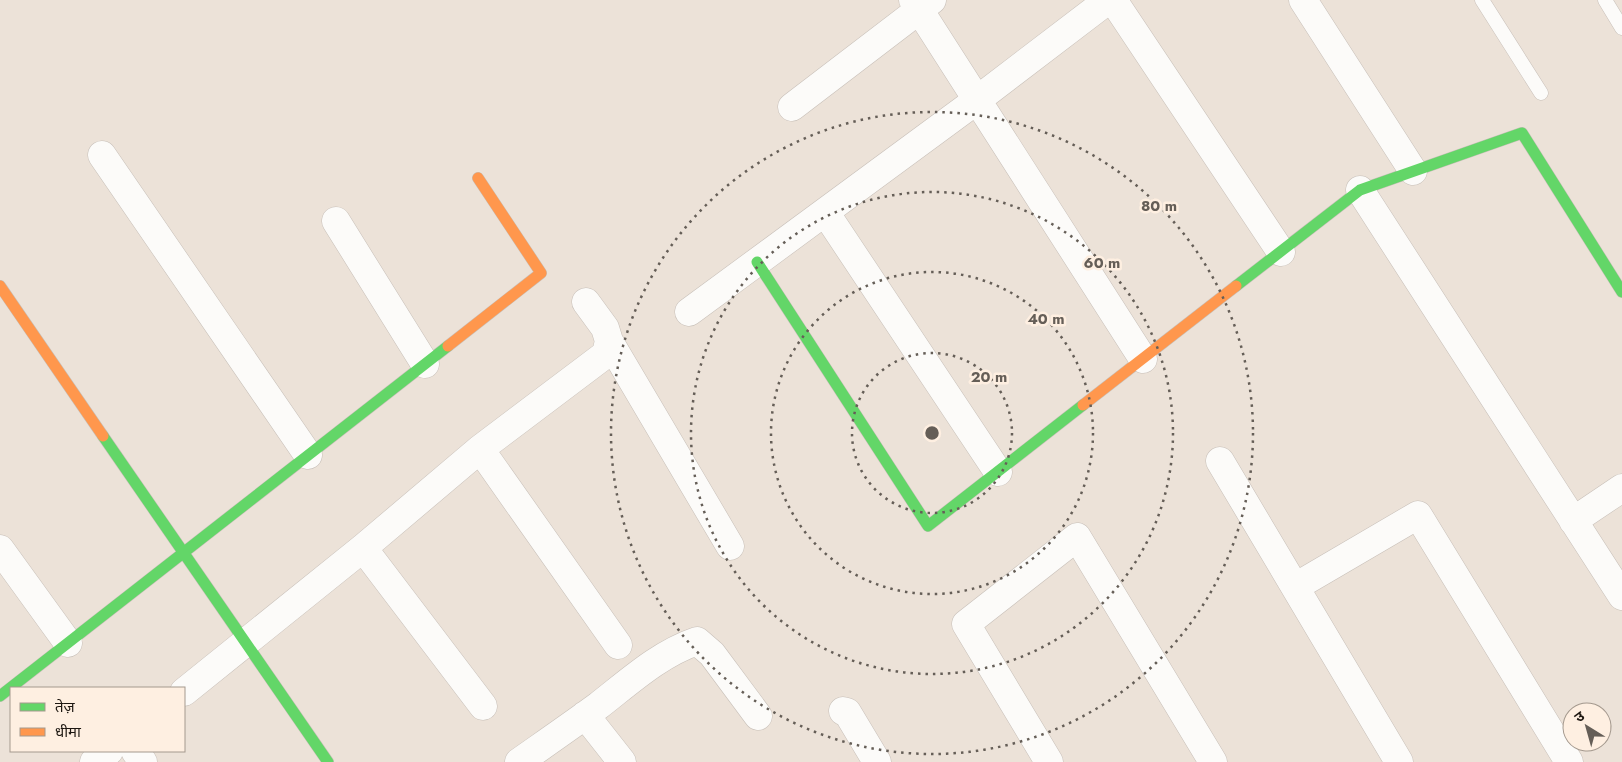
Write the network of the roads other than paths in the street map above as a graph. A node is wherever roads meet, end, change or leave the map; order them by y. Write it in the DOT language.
graph roads {
  1 [pos="1108,0"];
  2 [pos="1113,0"];
  3 [pos="1304,0"];
  4 [pos="1482,0"];
  5 [pos="1605,0"];
  6 [pos="921,3"];
  7 [pos="1622,28"];
  8 [pos="1541,92"];
  9 [pos="977,100"];
  10 [pos="792,107"];
  11 [pos="102,155"];
  12 [pos="1412,172"];
  13 [pos="478,178"];
  14 [pos="1360,190"];
  15 [pos="825,212"];
  16 [pos="336,221"];
  17 [pos="1281,252"];
  18 [pos="757,262"];
  19 [pos="0,286"];
  20 [pos="1622,292"];
  21 [pos="586,302"];
  22 [pos="689,312"];
  23 [pos="609,341"];
  24 [pos="1143,359"];
  25 [pos="425,364"];
  26 [pos="480,449"];
  27 [pos="308,455"];
  28 [pos="1220,461"];
  29 [pos="998,472"];
  30 [pos="1622,488"];
  31 [pos="1573,520"];
  32 [pos="730,546"];
  33 [pos="363,548"];
  34 [pos="0,549"];
  35 [pos="185,554"];
  36 [pos="1295,587"];
  37 [pos="1622,596"];
  38 [pos="246,642"];
  39 [pos="68,643"];
  40 [pos="618,645"];
  41 [pos="12,687"];
  42 [pos="10,688"];
  43 [pos="185,691"];
  44 [pos="0,696"];
  45 [pos="483,706"];
  46 [pos="843,711"];
  47 [pos="585,715"];
  48 [pos="758,716"];
  49 [pos="108,752"];
  50 [pos="94,762"];
  51 [pos="328,762"];
  52 [pos="520,762"];
  53 [pos="622,762"];
  54 [pos="877,762"];
  55 [pos="1049,762"];
  56 [pos="1213,762"];
  57 [pos="1398,762"];
  58 [pos="1569,762"];
  1 -- 9 [label="street"];
  2 -- 17 [label="street"];
  3 -- 12 [label="street"];
  4 -- 8 [label="lane"];
  5 -- 7 [label="lane"];
  6 -- 9 [label="street"];
  6 -- 10 [label="street"];
  9 -- 15 [label="street"];
  9 -- 24 [label="street"];
  11 -- 27 [label="street"];
  12 -- 14 [label="street"];
  12 -- 20 [label="street"];
  13 -- 25 [label="street"];
  14 -- 17 [label="street"];
  14 -- 31 [label="street"];
  15 -- 18 [label="street"];
  15 -- 29 [label="street"];
  16 -- 25 [label="street"];
  17 -- 24 [label="street"];
  18 -- 22 [label="street"];
  18 -- 29 [label="street"];
  19 -- 35 [label="street"];
  21 -- 23 [label="street"];
  23 -- 26 [label="street"];
  23 -- 32 [label="street"];
  24 -- 29 [label="street"];
  25 -- 27 [label="street"];
  26 -- 33 [label="street"];
  26 -- 40 [label="street"];
  27 -- 35 [label="street"];
  28 -- 36 [label="street"];
  30 -- 31 [label="street"];
  31 -- 37 [label="street"];
  33 -- 38 [label="street"];
  33 -- 45 [label="street"];
  34 -- 39 [label="street"];
  35 -- 38 [label="street"];
  35 -- 39 [label="street"];
  36 -- 57 [label="street"];
  36 -- 58 [label="street"];
  38 -- 43 [label="street"];
  38 -- 51 [label="street"];
  39 -- 41 [label="street"];
  42 -- 44 [label="street"];
  46 -- 54 [label="street"];
  47 -- 48 [label="street"];
  47 -- 52 [label="street"];
  47 -- 53 [label="street"];
  49 -- 50 [label="street"];
  55 -- 56 [label="street"];
}
